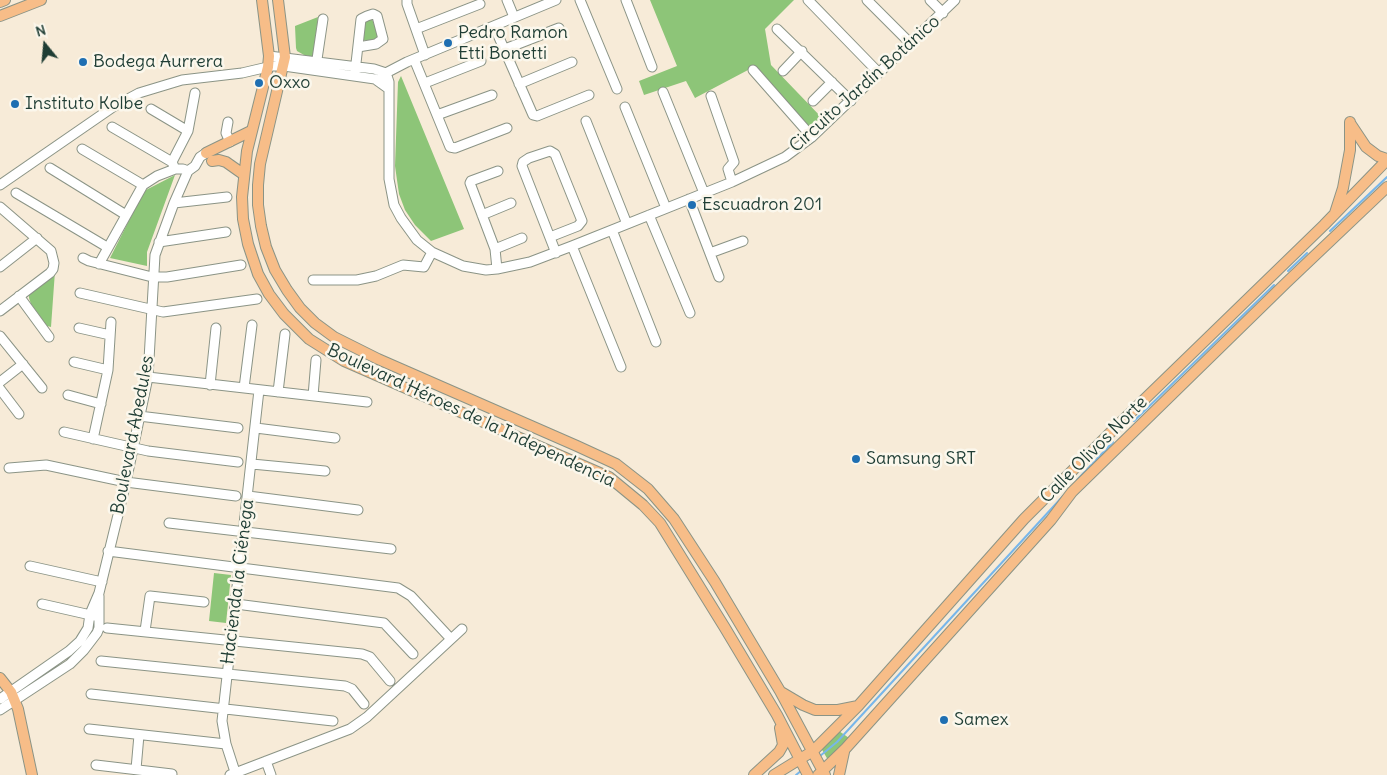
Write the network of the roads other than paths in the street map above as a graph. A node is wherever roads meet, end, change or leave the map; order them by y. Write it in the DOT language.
graph roads {
  1 [pos="5,0"];
  2 [pos="41,0"];
  3 [pos="262,0"];
  4 [pos="278,0"];
  5 [pos="407,0"];
  6 [pos="507,0"];
  7 [pos="556,0"];
  8 [pos="580,0"];
  9 [pos="626,0"];
  10 [pos="808,0"];
  11 [pos="868,0"];
  12 [pos="930,0"];
  13 [pos="955,0"];
  14 [pos="0,2"];
  15 [pos="480,4"];
  16 [pos="942,13"];
  17 [pos="0,16"];
  18 [pos="514,17"];
  19 [pos="323,19"];
  20 [pos="494,26"];
  21 [pos="560,28"];
  22 [pos="416,29"];
  23 [pos="777,29"];
  24 [pos="910,43"];
  25 [pos="358,46"];
  26 [pos="505,49"];
  27 [pos="802,52"];
  28 [pos="425,55"];
  29 [pos="269,56"];
  30 [pos="414,59"];
  31 [pos="284,61"];
  32 [pos="481,61"];
  33 [pos="572,62"];
  34 [pos="268,67"];
  35 [pos="316,67"];
  36 [pos="652,67"];
  37 [pos="753,70"];
  38 [pos="783,70"];
  39 [pos="355,72"];
  40 [pos="386,73"];
  41 [pos="879,73"];
  42 [pos="375,79"];
  43 [pos="832,82"];
  44 [pos="425,83"];
  45 [pos="519,84"];
  46 [pos="617,88"];
  47 [pos="389,89"];
  48 [pos="663,92"];
  49 [pos="195,94"];
  50 [pos="492,95"];
  51 [pos="589,95"];
  52 [pos="711,96"];
  53 [pos="813,101"];
  54 [pos="851,101"];
  55 [pos="624,107"];
  56 [pos="151,109"];
  57 [pos="437,115"];
  58 [pos="586,121"];
  59 [pos="228,122"];
  60 [pos="112,127"];
  61 [pos="507,128"];
  62 [pos="188,131"];
  63 [pos="251,131"];
  64 [pos="812,137"];
  65 [pos="230,142"];
  66 [pos="82,149"];
  67 [pos="209,157"];
  68 [pos="1387,159"];
  69 [pos="174,165"];
  70 [pos="50,168"];
  71 [pos="192,168"];
  72 [pos="498,171"];
  73 [pos="243,174"];
  74 [pos="732,182"];
  75 [pos="0,185"];
  76 [pos="143,185"];
  77 [pos="1387,187"];
  78 [pos="16,192"];
  79 [pos="704,193"];
  80 [pos="227,197"];
  81 [pos="689,199"];
  82 [pos="174,203"];
  83 [pos="511,203"];
  84 [pos="0,207"];
  85 [pos="666,208"];
  86 [pos="8,214"];
  87 [pos="1335,214"];
  88 [pos="126,215"];
  89 [pos="482,215"];
  90 [pos="649,215"];
  91 [pos="0,221"];
  92 [pos="627,224"];
  93 [pos="612,230"];
  94 [pos="226,232"];
  95 [pos="550,237"];
  96 [pos="37,238"];
  97 [pos="522,238"];
  98 [pos="743,241"];
  99 [pos="159,242"];
  100 [pos="572,246"];
  101 [pos="107,247"];
  102 [pos="495,249"];
  103 [pos="432,252"];
  104 [pos="556,253"];
  105 [pos="710,253"];
  106 [pos="83,258"];
  107 [pos="99,264"];
  108 [pos="241,265"];
  109 [pos="0,267"];
  110 [pos="497,269"];
  111 [pos="152,277"];
  112 [pos="719,277"];
  113 [pos="313,280"];
  114 [pos="80,293"];
  115 [pos="19,296"];
  116 [pos="257,299"];
  117 [pos="152,309"];
  118 [pos="0,311"];
  119 [pos="690,312"];
  120 [pos="111,322"];
  121 [pos="252,325"];
  122 [pos="79,328"];
  123 [pos="216,328"];
  124 [pos="284,334"];
  125 [pos="110,335"];
  126 [pos="0,336"];
  127 [pos="49,337"];
  128 [pos="656,342"];
  129 [pos="316,360"];
  130 [pos="74,362"];
  131 [pos="23,364"];
  132 [pos="621,367"];
  133 [pos="108,370"];
  134 [pos="148,377"];
  135 [pos="0,382"];
  136 [pos="210,385"];
  137 [pos="42,388"];
  138 [pos="244,388"];
  139 [pos="0,389"];
  140 [pos="259,390"];
  141 [pos="278,392"];
  142 [pos="68,395"];
  143 [pos="313,396"];
  144 [pos="368,402"];
  145 [pos="101,404"];
  146 [pos="19,414"];
  147 [pos="140,416"];
  148 [pos="238,428"];
  149 [pos="256,428"];
  150 [pos="64,432"];
  151 [pos="335,438"];
  152 [pos="93,439"];
  153 [pos="133,448"];
  154 [pos="238,462"];
  155 [pos="252,464"];
  156 [pos="616,464"];
  157 [pos="581,465"];
  158 [pos="9,468"];
  159 [pos="325,471"];
  160 [pos="126,482"];
  161 [pos="236,496"];
  162 [pos="248,496"];
  163 [pos="358,510"];
  164 [pos="169,523"];
  165 [pos="244,532"];
  166 [pos="391,548"];
  167 [pos="108,551"];
  168 [pos="30,566"];
  169 [pos="240,568"];
  170 [pos="102,582"];
  171 [pos="99,593"];
  172 [pos="204,602"];
  173 [pos="42,604"];
  174 [pos="236,604"];
  175 [pos="90,614"];
  176 [pos="100,616"];
  177 [pos="107,628"];
  178 [pos="462,629"];
  179 [pos="145,631"];
  180 [pos="451,639"];
  181 [pos="231,641"];
  182 [pos="413,654"];
  183 [pos="100,661"];
  184 [pos="227,675"];
  185 [pos="0,678"];
  186 [pos="390,681"];
  187 [pos="780,691"];
  188 [pos="91,694"];
  189 [pos="13,696"];
  190 [pos="0,699"];
  191 [pos="364,704"];
  192 [pos="858,706"];
  193 [pos="223,709"];
  194 [pos="0,710"];
  195 [pos="777,714"];
  196 [pos="333,721"];
  197 [pos="88,729"];
  198 [pos="139,735"];
  199 [pos="226,744"];
  200 [pos="846,748"];
  201 [pos="813,751"];
  202 [pos="800,759"];
  203 [pos="266,762"];
  204 [pos="96,766"];
  205 [pos="136,770"];
  206 [pos="172,774"];
  207 [pos="233,774"];
  208 [pos="822,774"];
  209 [pos="32,775"];
  210 [pos="271,775"];
  211 [pos="754,775"];
  212 [pos="774,775"];
  213 [pos="808,775"];
  214 [pos="838,775"];
  1 -- 14 [label="main road"];
  2 -- 17 [label="main road"];
  3 -- 29 [label="main road, Boulevard Héroes de la Independencia"];
  4 -- 31 [label="main road, Boulevard Héroes de la Independencia"];
  5 -- 22 [label="street"];
  6 -- 18 [label="street"];
  7 -- 18 [label="street"];
  8 -- 46 [label="street"];
  9 -- 36 [label="street"];
  10 -- 41 [label="street"];
  11 -- 24 [label="street"];
  12 -- 16 [label="street"];
  13 -- 16 [label="street, Circuito Jardín Botánico"];
  15 -- 22 [label="street"];
  16 -- 24 [label="street, Circuito Jardín Botánico"];
  18 -- 20 [label="street"];
  19 -- 35 [label="street"];
  20 -- 26 [label="street"];
  20 -- 28 [label="street"];
  21 -- 26 [label="street"];
  22 -- 28 [label="street"];
  23 -- 27 [label="street"];
  24 -- 41 [label="street, Circuito Jardín Botánico"];
  25 -- 39 [label="street"];
  26 -- 45 [label="street"];
  27 -- 38 [label="street"];
  27 -- 43 [label="street"];
  28 -- 30 [label="street"];
  29 -- 31 [label="street"];
  29 -- 34 [label="main road, Boulevard Héroes de la Independencia"];
  30 -- 40 [label="street"];
  30 -- 44 [label="street"];
  31 -- 34 [label="street"];
  31 -- 35 [label="street"];
  31 -- 156 [label="main road, Boulevard Héroes de la Independencia"];
  32 -- 44 [label="street"];
  33 -- 45 [label="street"];
  34 -- 63 [label="main road, Boulevard Héroes de la Independencia"];
  34 -- 75 [label="street"];
  35 -- 39 [label="street"];
  37 -- 64 [label="street"];
  39 -- 40 [label="street"];
  39 -- 42 [label="street"];
  40 -- 42 [label="street"];
  40 -- 47 [label="street, Circuito Jardín Botánico"];
  41 -- 54 [label="street, Circuito Jardín Botánico"];
  42 -- 47 [label="street"];
  43 -- 53 [label="street"];
  43 -- 54 [label="street"];
  44 -- 57 [label="street"];
  45 -- 51 [label="street"];
  47 -- 103 [label="street, Circuito Jardín Botánico"];
  48 -- 79 [label="street"];
  49 -- 62 [label="street"];
  50 -- 57 [label="street"];
  52 -- 74 [label="street"];
  54 -- 64 [label="street, Circuito Jardín Botánico"];
  55 -- 85 [label="street"];
  56 -- 62 [label="street"];
  57 -- 61 [label="street"];
  58 -- 92 [label="street"];
  59 -- 65 [label="street"];
  60 -- 69 [label="street"];
  62 -- 69 [label="street"];
  63 -- 65 [label="main road"];
  63 -- 73 [label="main road, Boulevard Héroes de la Independencia"];
  64 -- 74 [label="street, Circuito Jardín Botánico"];
  65 -- 67 [label="main road"];
  66 -- 76 [label="street"];
  67 -- 71 [label="street"];
  67 -- 73 [label="main road"];
  68 -- 87 [label="main road, Calle Olivos Norte"];
  68 -- 87 [label="main road"];
  69 -- 71 [label="street"];
  69 -- 76 [label="street"];
  70 -- 88 [label="street"];
  71 -- 82 [label="street, Boulevard Abedules"];
  72 -- 89 [label="street"];
  73 -- 157 [label="main road, Boulevard Héroes de la Independencia"];
  74 -- 79 [label="street, Circuito Jardín Botánico"];
  76 -- 88 [label="street"];
  77 -- 200 [label="main road, Calle Olivos Norte"];
  78 -- 101 [label="street"];
  79 -- 81 [label="street, Circuito Jardín Botánico"];
  80 -- 82 [label="street"];
  81 -- 85 [label="street, Circuito Jardín Botánico"];
  81 -- 105 [label="street"];
  82 -- 99 [label="street, Boulevard Abedules"];
  83 -- 89 [label="street"];
  84 -- 86 [label="street"];
  85 -- 90 [label="street, Circuito Jardín Botánico"];
  86 -- 91 [label="street"];
  86 -- 96 [label="street"];
  87 -- 192 [label="main road, Calle Olivos Norte"];
  88 -- 101 [label="street"];
  89 -- 102 [label="street"];
  90 -- 92 [label="street, Circuito Jardín Botánico"];
  90 -- 119 [label="street"];
  92 -- 93 [label="street, Circuito Jardín Botánico"];
  93 -- 100 [label="street, Circuito Jardín Botánico"];
  93 -- 128 [label="street"];
  94 -- 99 [label="street"];
  95 -- 95 [label="street"];
  95 -- 104 [label="street"];
  96 -- 109 [label="street"];
  96 -- 115 [label="street"];
  97 -- 102 [label="street"];
  98 -- 105 [label="street"];
  99 -- 111 [label="street, Boulevard Abedules"];
  100 -- 104 [label="street, Circuito Jardín Botánico"];
  100 -- 132 [label="street"];
  101 -- 107 [label="street"];
  102 -- 110 [label="street"];
  103 -- 110 [label="street, Circuito Jardín Botánico"];
  103 -- 113 [label="street"];
  104 -- 110 [label="street, Circuito Jardín Botánico"];
  105 -- 112 [label="street"];
  106 -- 107 [label="street"];
  107 -- 111 [label="street"];
  108 -- 111 [label="street"];
  111 -- 117 [label="street, Boulevard Abedules"];
  114 -- 117 [label="street"];
  115 -- 118 [label="street"];
  115 -- 127 [label="street"];
  116 -- 117 [label="street"];
  117 -- 134 [label="street, Boulevard Abedules"];
  120 -- 125 [label="street"];
  121 -- 138 [label="street"];
  122 -- 125 [label="street"];
  123 -- 136 [label="street"];
  124 -- 141 [label="street"];
  125 -- 133 [label="street"];
  126 -- 131 [label="street"];
  129 -- 143 [label="street"];
  130 -- 133 [label="street"];
  131 -- 135 [label="street"];
  131 -- 137 [label="street"];
  133 -- 145 [label="street"];
  134 -- 136 [label="street"];
  134 -- 147 [label="street, Boulevard Abedules"];
  136 -- 138 [label="street"];
  138 -- 140 [label="street"];
  139 -- 146 [label="street"];
  140 -- 141 [label="street"];
  140 -- 149 [label="street, Hacienda la Ciénega"];
  141 -- 143 [label="street"];
  142 -- 145 [label="street"];
  143 -- 144 [label="street"];
  145 -- 152 [label="street"];
  147 -- 148 [label="street"];
  147 -- 153 [label="street, Boulevard Abedules"];
  149 -- 151 [label="street"];
  149 -- 155 [label="street, Hacienda la Ciénega"];
  150 -- 152 [label="street"];
  152 -- 153 [label="street"];
  153 -- 154 [label="street"];
  153 -- 160 [label="street, Boulevard Abedules"];
  155 -- 159 [label="street"];
  155 -- 162 [label="street, Hacienda la Ciénega"];
  156 -- 157 [label="main road"];
  156 -- 187 [label="main road, Boulevard Héroes de la Independencia"];
  157 -- 195 [label="main road, Boulevard Héroes de la Independencia"];
  158 -- 160 [label="street"];
  160 -- 161 [label="street"];
  160 -- 167 [label="street, Boulevard Abedules"];
  162 -- 163 [label="street"];
  162 -- 165 [label="street, Hacienda la Ciénega"];
  164 -- 165 [label="street"];
  165 -- 166 [label="street"];
  165 -- 169 [label="street, Hacienda la Ciénega"];
  167 -- 169 [label="street"];
  167 -- 170 [label="street, Boulevard Abedules"];
  168 -- 170 [label="street"];
  169 -- 174 [label="street, Hacienda la Ciénega"];
  169 -- 180 [label="street"];
  170 -- 171 [label="street, Boulevard Abedules"];
  171 -- 175 [label="street, Boulevard Abedules"];
  171 -- 176 [label="street, Boulevard Abedules"];
  172 -- 179 [label="street"];
  173 -- 175 [label="street"];
  174 -- 181 [label="street, Hacienda la Ciénega"];
  174 -- 182 [label="street"];
  175 -- 176 [label="street"];
  175 -- 189 [label="street, Boulevard Abedules"];
  176 -- 189 [label="street, Boulevard Abedules"];
  177 -- 179 [label="street"];
  178 -- 180 [label="street"];
  179 -- 181 [label="street"];
  180 -- 203 [label="street"];
  181 -- 184 [label="street, Hacienda la Ciénega"];
  181 -- 186 [label="street"];
  183 -- 184 [label="street"];
  184 -- 191 [label="street"];
  184 -- 193 [label="street, Hacienda la Ciénega"];
  185 -- 189 [label="main road"];
  187 -- 192 [label="main road"];
  187 -- 201 [label="main road, Boulevard Héroes de la Independencia"];
  188 -- 193 [label="street"];
  189 -- 190 [label="street"];
  189 -- 194 [label="street"];
  189 -- 209 [label="main road"];
  192 -- 201 [label="main road, Calle Olivos Norte"];
  193 -- 196 [label="street"];
  193 -- 199 [label="street, Hacienda la Ciénega"];
  195 -- 202 [label="main road, Boulevard Héroes de la Independencia"];
  195 -- 211 [label="main road"];
  197 -- 198 [label="street"];
  198 -- 199 [label="street"];
  198 -- 205 [label="street"];
  199 -- 207 [label="street, Hacienda la Ciénega"];
  200 -- 208 [label="main road, Calle Olivos Norte"];
  200 -- 214 [label="main road"];
  201 -- 202 [label="main road, Calle Olivos Norte"];
  201 -- 208 [label="main road, Boulevard Héroes de la Independencia"];
  202 -- 212 [label="main road, Calle Olivos Norte"];
  202 -- 213 [label="main road, Boulevard Héroes de la Independencia"];
  203 -- 207 [label="street"];
  203 -- 210 [label="street"];
  204 -- 205 [label="street"];
  205 -- 206 [label="street"];
}
